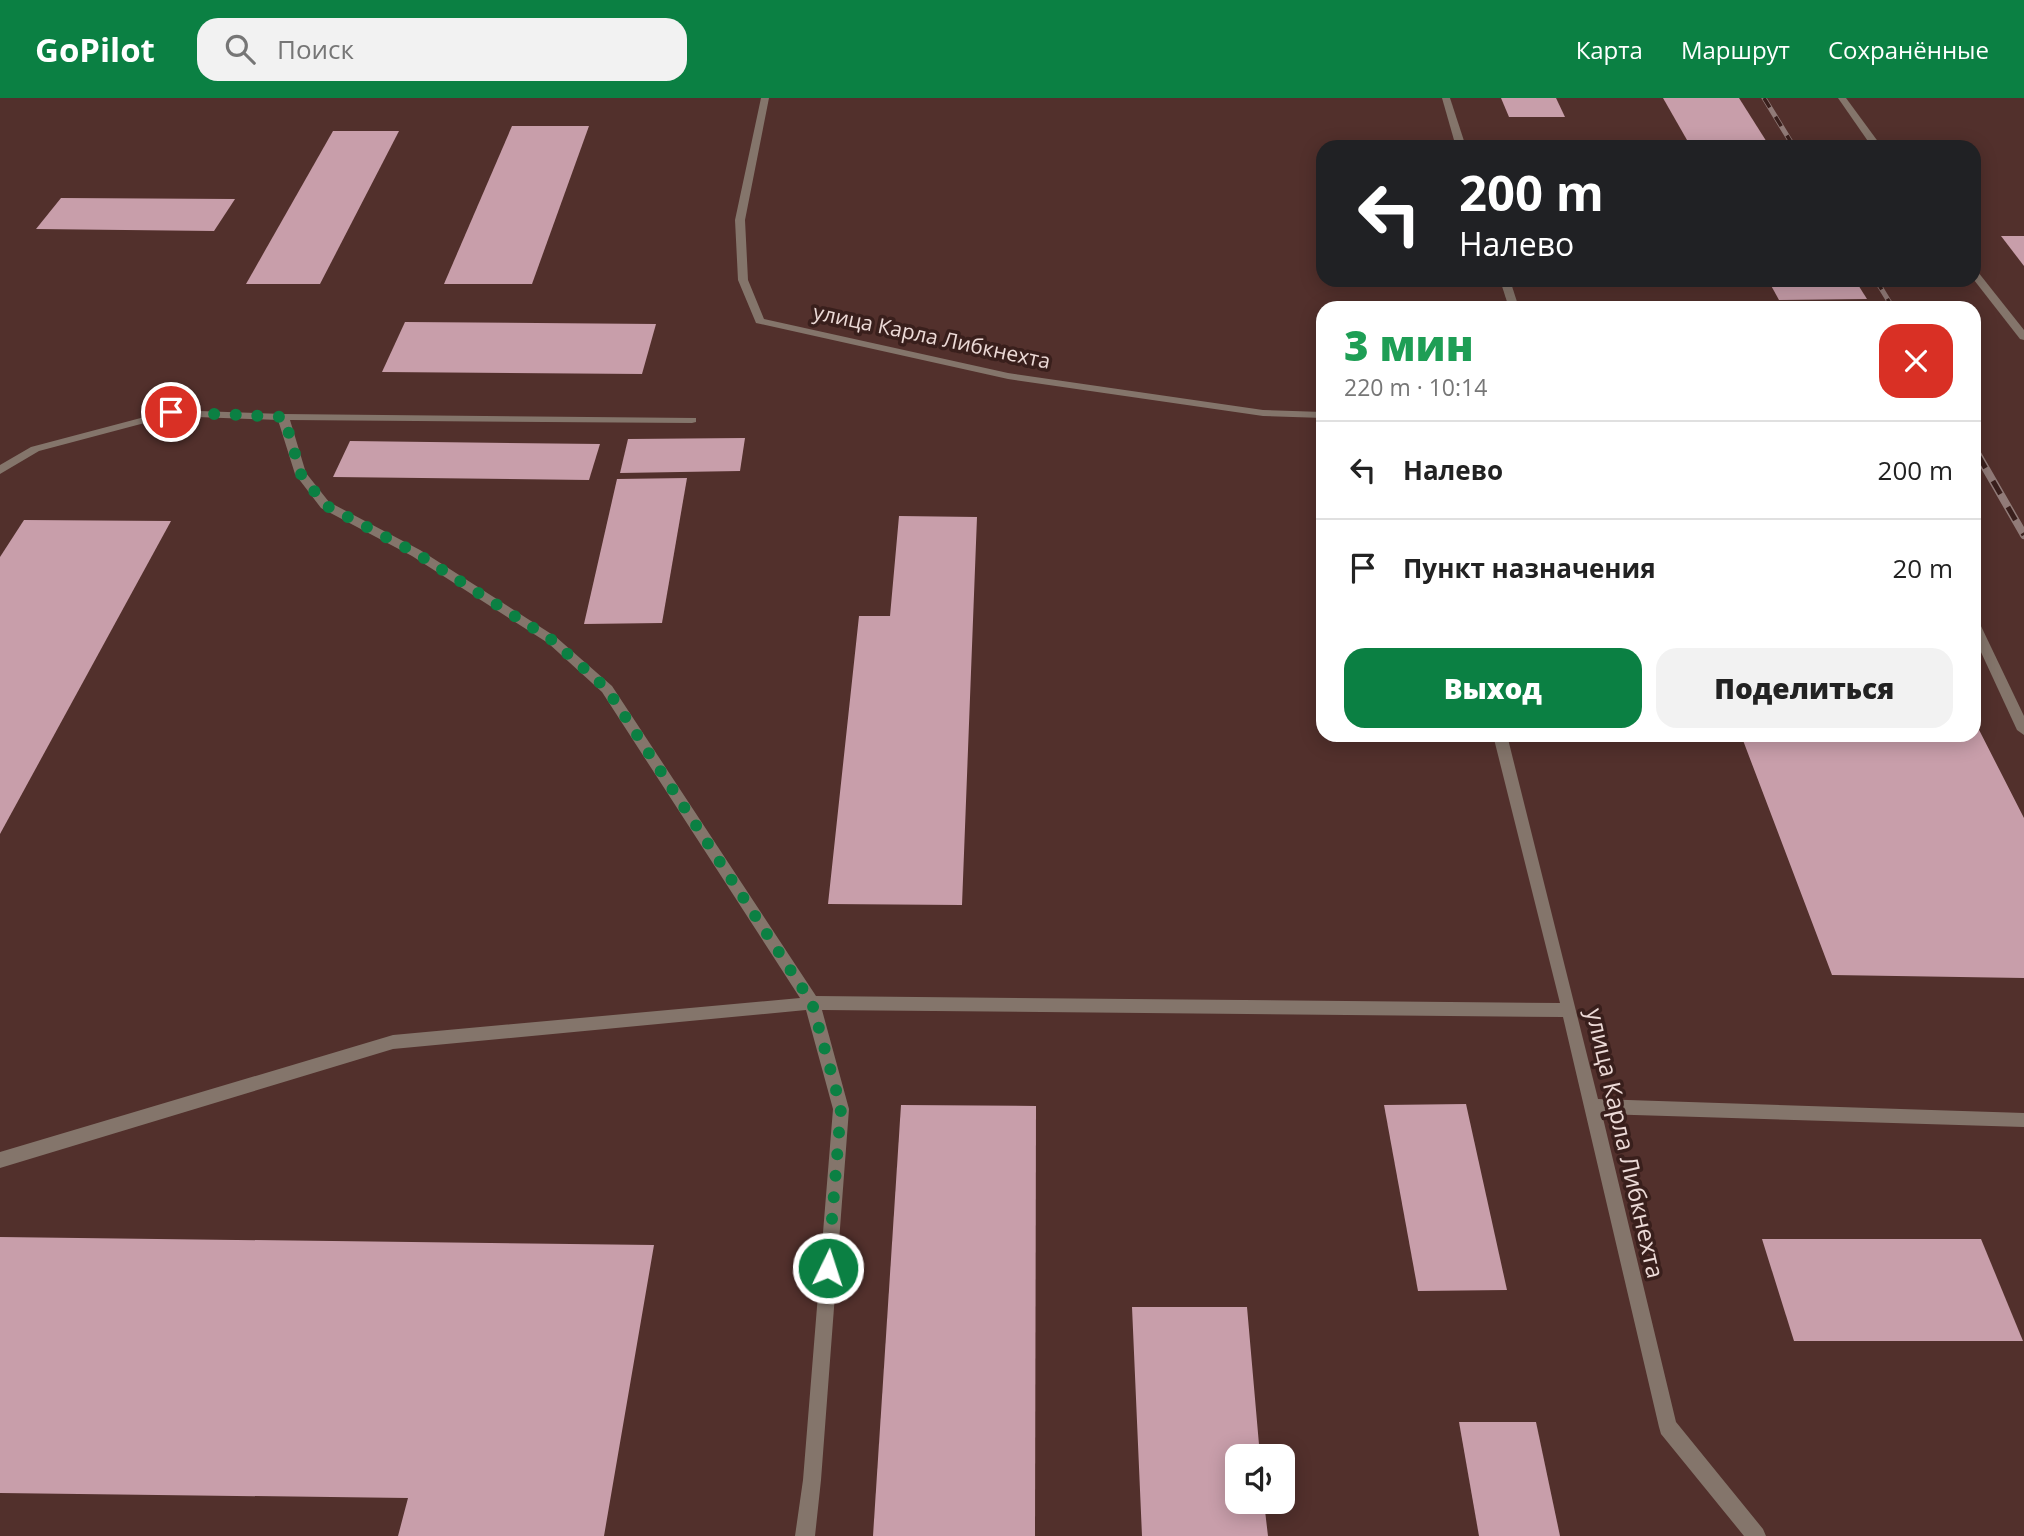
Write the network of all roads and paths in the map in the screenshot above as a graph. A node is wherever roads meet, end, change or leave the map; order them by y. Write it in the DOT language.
graph roads {
  1 [pos="765,98"];
  2 [pos="1446,98"];
  3 [pos="1842,98"];
  4 [pos="1459,140"];
  5 [pos="1872,140"];
  6 [pos="1981,283"];
  7 [pos="2024,337"];
  8 [pos="1316,415"];
  9 [pos="284,417"];
  10 [pos="692,420"];
  11 [pos="0,470"];
  12 [pos="1981,639"];
  13 [pos="2024,730"];
  14 [pos="1502,742"];
  15 [pos="812,1003"];
  16 [pos="1569,1010"];
  17 [pos="1592,1105"];
  18 [pos="2024,1120"];
  19 [pos="0,1160"];
  20 [pos="805,1536"];
  21 [pos="1756,1536"];
  1 -- 8 [label="lane, улица Карла Либкнехта"];
  2 -- 4 [label="lane"];
  3 -- 5 [label="lane"];
  6 -- 7 [label="lane"];
  9 -- 10 [label="lane"];
  9 -- 11 [label="lane"];
  9 -- 15 [label="lane"];
  12 -- 13 [label="lane"];
  14 -- 16 [label="lane, улица Карла Либкнехта"];
  15 -- 16 [label="lane"];
  15 -- 19 [label="lane"];
  15 -- 20 [label="lane"];
  16 -- 17 [label="lane, улица Карла Либкнехта"];
  17 -- 18 [label="lane"];
  17 -- 21 [label="lane, улица Карла Либкнехта"];
}
